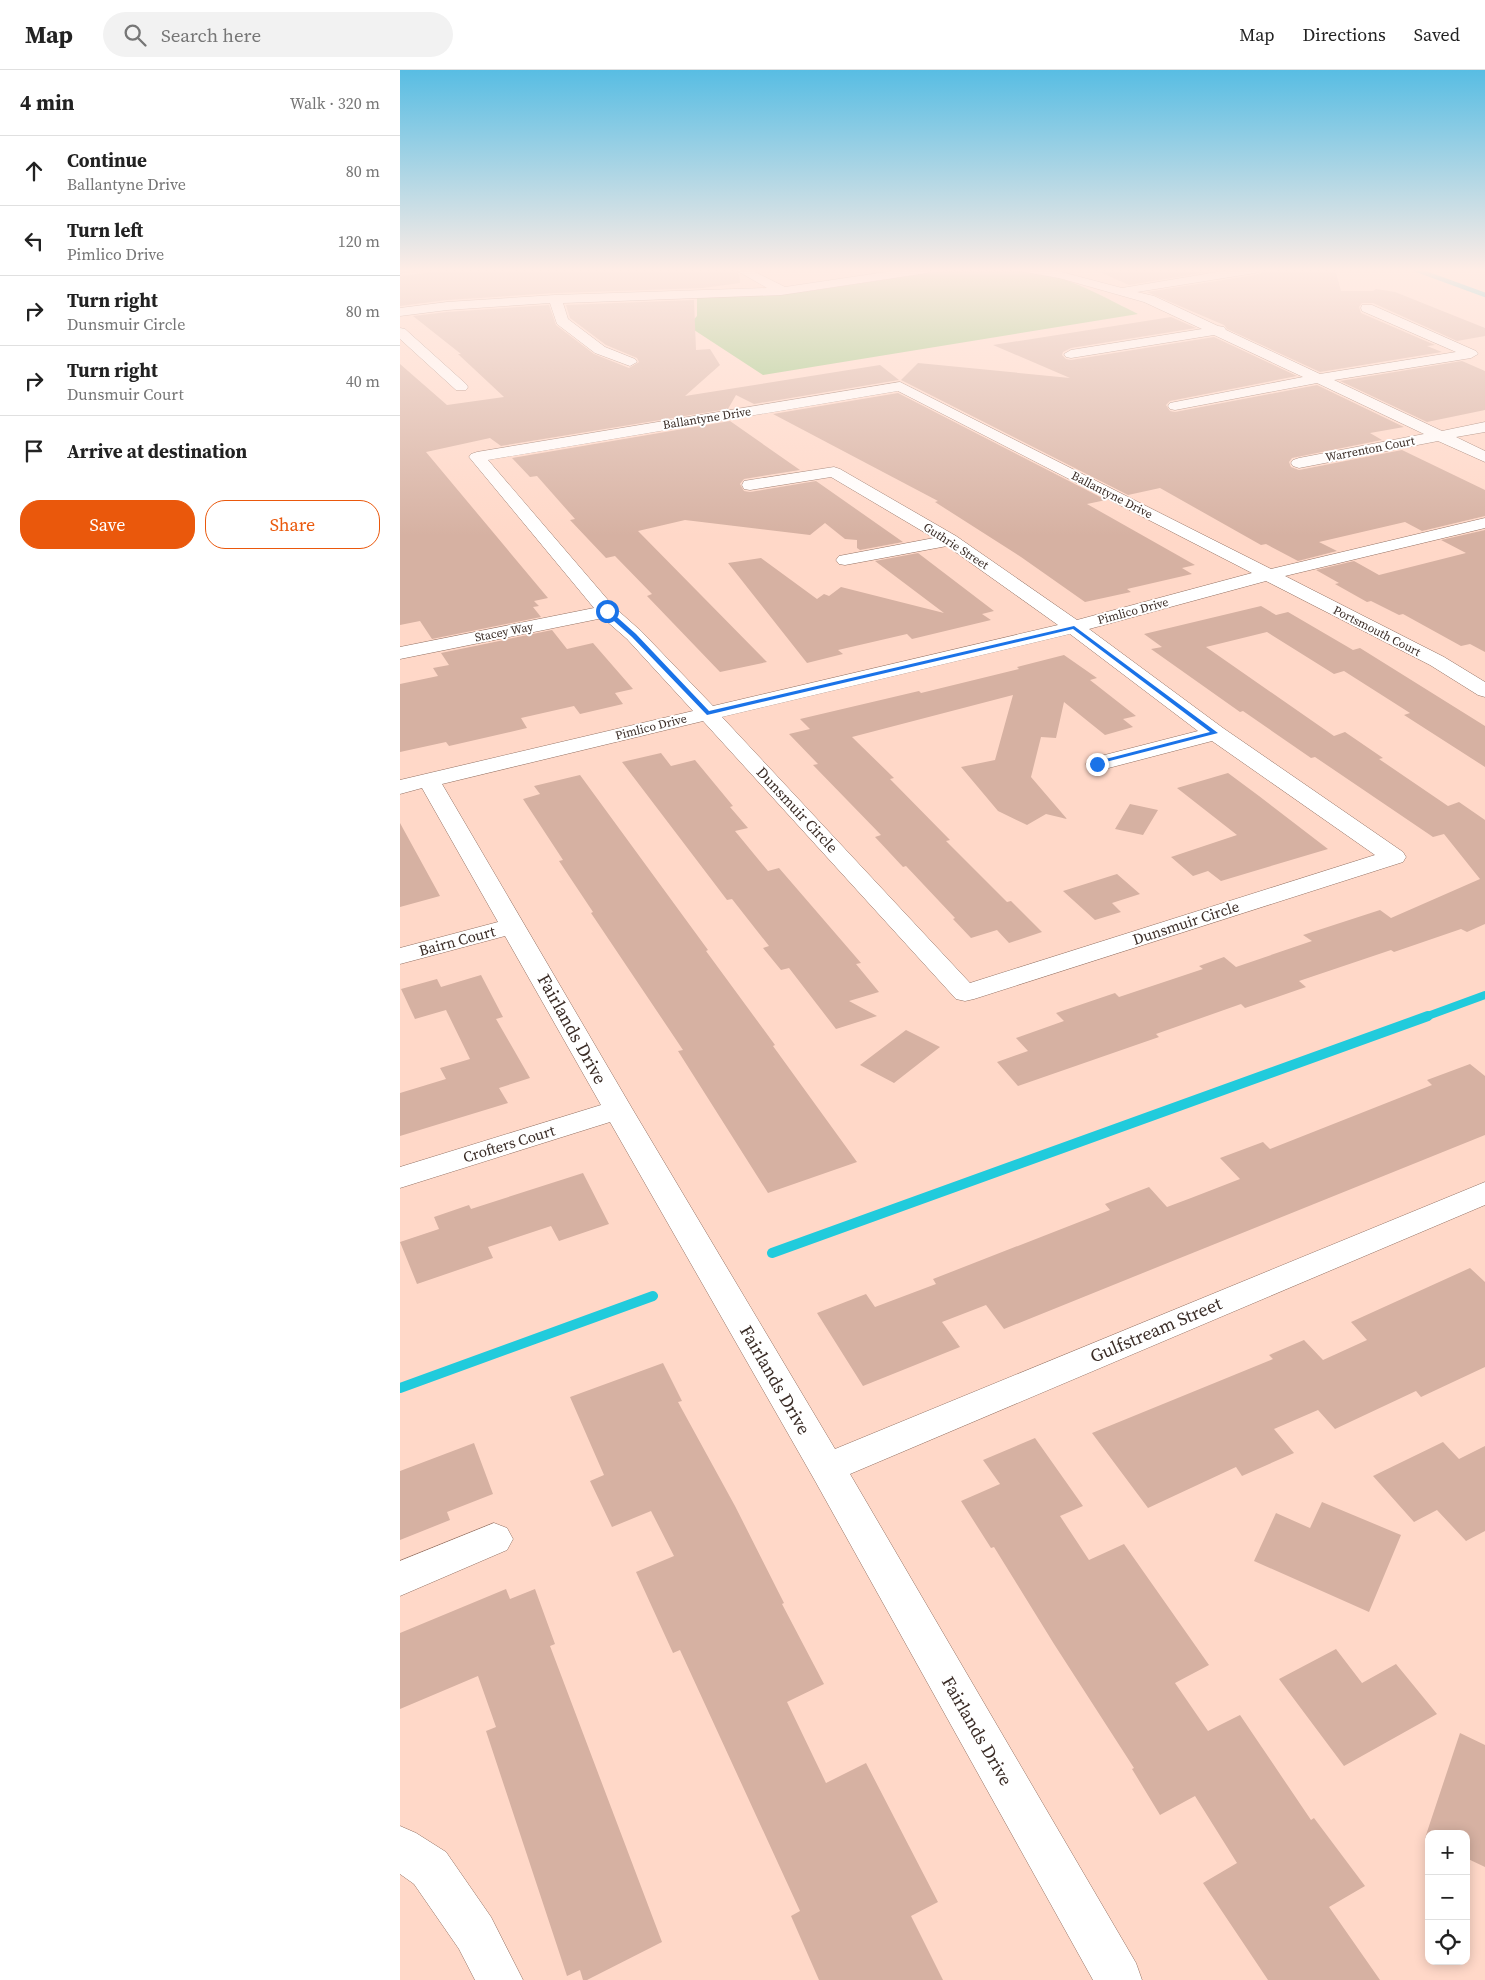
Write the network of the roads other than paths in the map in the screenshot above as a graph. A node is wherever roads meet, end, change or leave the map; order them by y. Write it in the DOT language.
graph roads {
  1 [pos="429,358"];
  2 [pos="620,358"];
  3 [pos="1248,358"];
  4 [pos="1278,358"];
  5 [pos="1447,358"];
  6 [pos="630,362"];
  7 [pos="1321,379"];
  8 [pos="1298,382"];
  9 [pos="462,388"];
  10 [pos="1175,406"];
  11 [pos="1378,423"];
  12 [pos="1485,427"];
  13 [pos="1396,432"];
  14 [pos="1441,436"];
  15 [pos="1414,441"];
  16 [pos="1431,450"];
  17 [pos="1485,457"];
  18 [pos="1299,463"];
  19 [pos="750,485"];
  20 [pos="1485,523"];
  21 [pos="950,540"];
  22 [pos="845,560"];
  23 [pos="1266,575"];
  24 [pos="607,611"];
  25 [pos="1074,628"];
  26 [pos="400,653"];
  27 [pos="1485,691"];
  28 [pos="707,714"];
  29 [pos="1215,733"];
  30 [pos="1097,764"];
  31 [pos="415,784"];
  32 [pos="513,926"];
  33 [pos="400,956"];
  34 [pos="618,1110"];
  35 [pos="400,1178"];
  36 [pos="1485,1192"];
  37 [pos="827,1468"];
  38 [pos="494,1538"];
  39 [pos="400,1579"];
  40 [pos="400,1848"];
  41 [pos="500,1980"];
  42 [pos="1119,1980"];
  1 -- 9 [label="street"];
  2 -- 6 [label="street"];
  3 -- 8 [label="street"];
  4 -- 7 [label="street"];
  5 -- 7 [label="street"];
  7 -- 8 [label="street"];
  7 -- 14 [label="street"];
  8 -- 10 [label="street"];
  8 -- 11 [label="street"];
  12 -- 14 [label="street, Warrenton Court"];
  13 -- 15 [label="street"];
  14 -- 15 [label="street, Warrenton Court"];
  14 -- 17 [label="street"];
  15 -- 16 [label="street"];
  15 -- 18 [label="street, Warrenton Court"];
  19 -- 21 [label="street, Guthrie Street"];
  20 -- 23 [label="street, Pimlico Drive"];
  21 -- 22 [label="street"];
  21 -- 25 [label="street, Guthrie Street"];
  23 -- 24 [label="street, Ballantyne Drive"];
  23 -- 25 [label="street, Pimlico Drive"];
  23 -- 27 [label="street, Portsmouth Court"];
  24 -- 26 [label="street, Stacey Way"];
  24 -- 28 [label="street, Ballantyne Drive"];
  25 -- 28 [label="street, Pimlico Drive"];
  25 -- 29 [label="street, Dunsmuir Circle"];
  28 -- 29 [label="street, Dunsmuir Circle"];
  28 -- 31 [label="street, Pimlico Drive"];
  29 -- 30 [label="street"];
  31 -- 32 [label="street, Fairlands Drive"];
  32 -- 33 [label="street, Bairn Court"];
  32 -- 34 [label="street, Fairlands Drive"];
  34 -- 35 [label="street, Crofters Court"];
  34 -- 37 [label="street, Fairlands Drive"];
  36 -- 37 [label="street, Gulfstream Street"];
  37 -- 42 [label="street, Fairlands Drive"];
  38 -- 39 [label="street"];
  40 -- 41 [label="street"];
}
